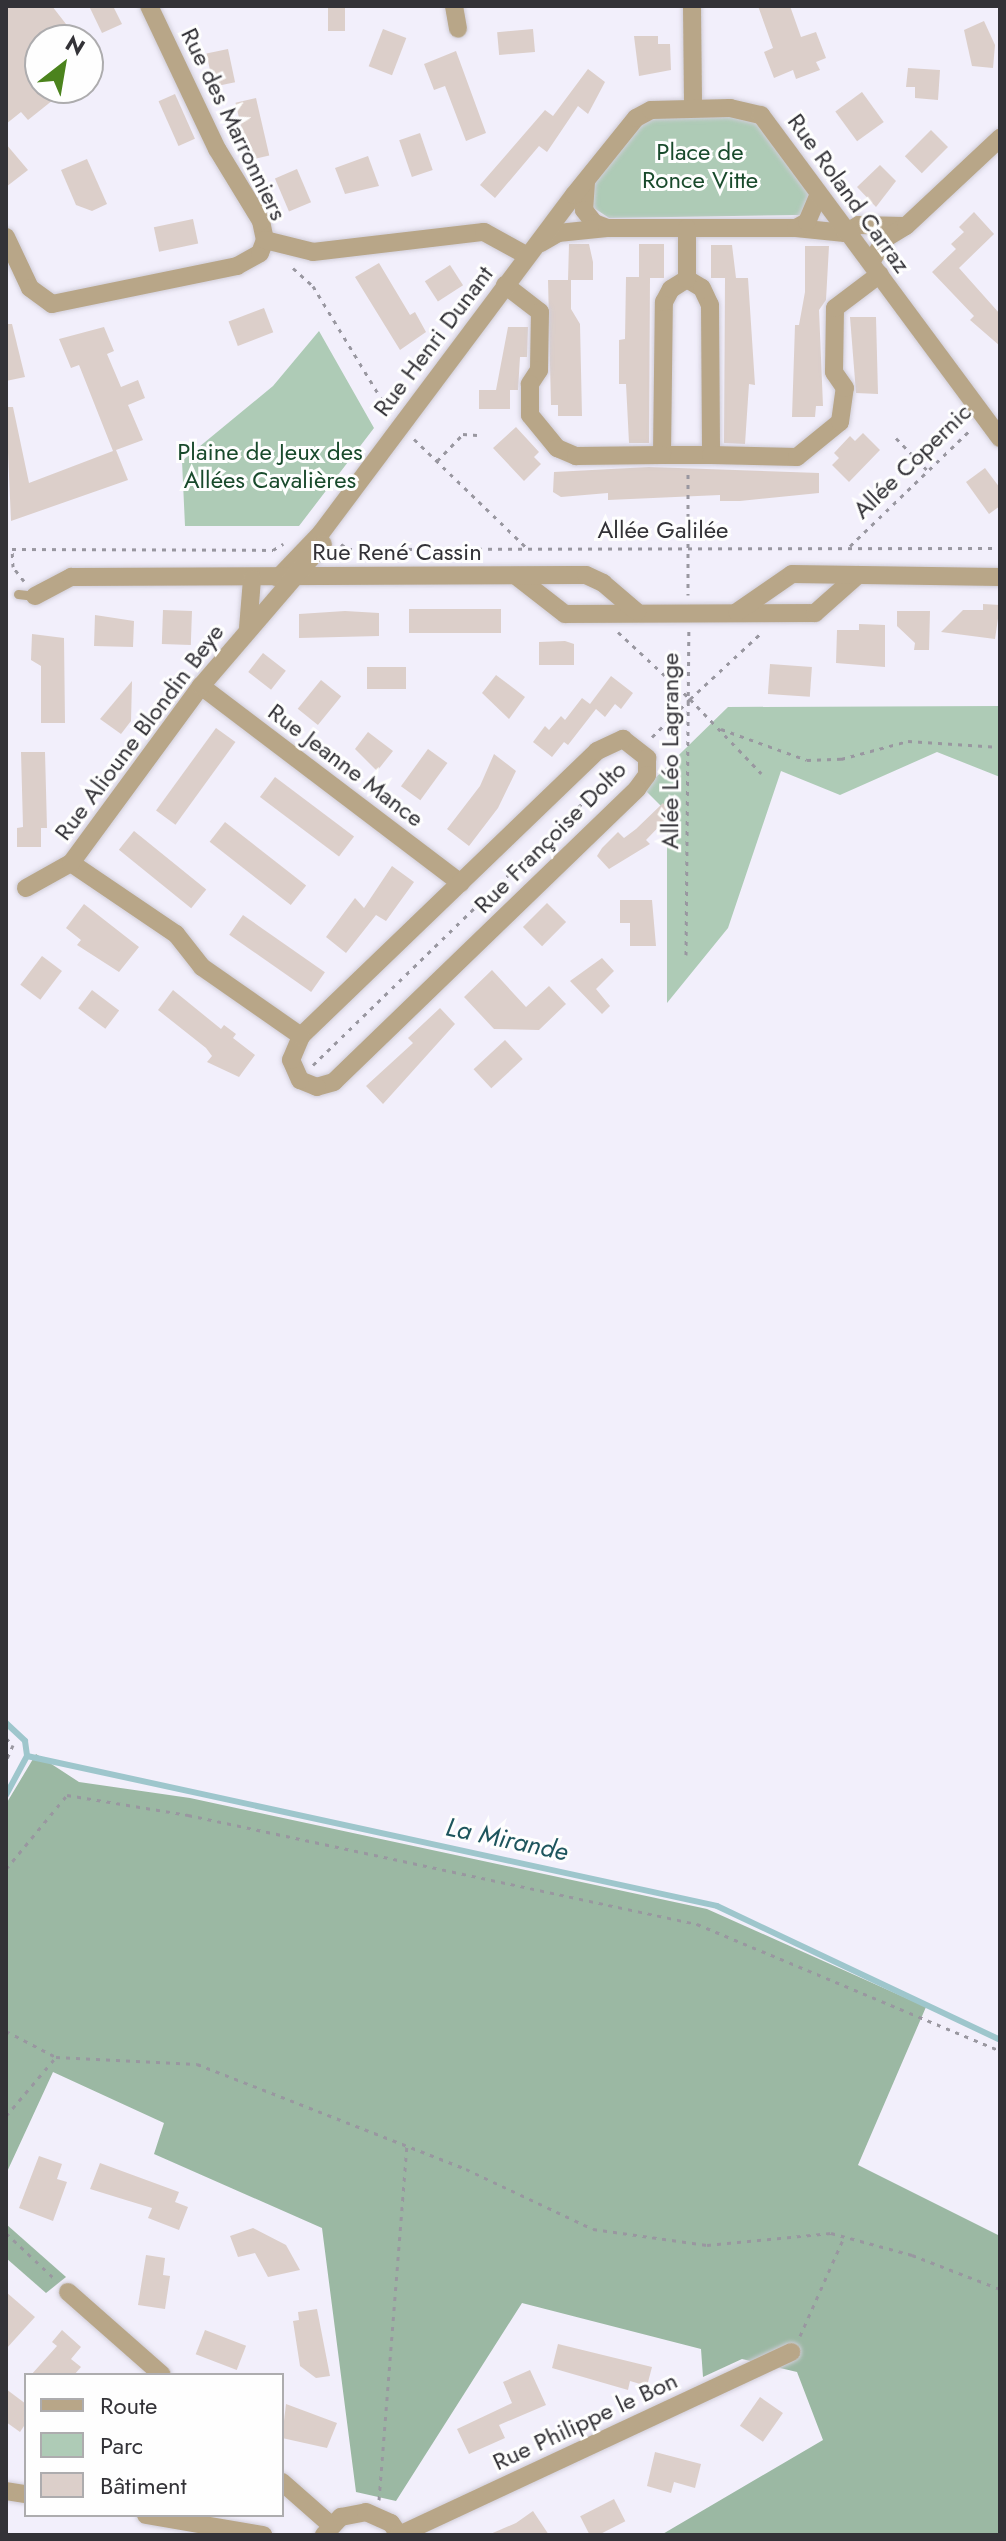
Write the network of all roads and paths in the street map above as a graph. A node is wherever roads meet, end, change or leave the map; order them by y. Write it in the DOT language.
graph roads {
  1 [pos="149,6"];
  2 [pos="454,6"];
  3 [pos="692,6"];
  4 [pos="458,29"];
  5 [pos="693,108"];
  6 [pos="1000,138"];
  7 [pos="587,180"];
  8 [pos="818,196"];
  9 [pos="906,226"];
  10 [pos="607,228"];
  11 [pos="687,228"];
  12 [pos="796,228"];
  13 [pos="845,233"];
  14 [pos="6,237"];
  15 [pos="263,246"];
  16 [pos="526,255"];
  17 [pos="875,268"];
  18 [pos="687,279"];
  19 [pos="505,285"];
  20 [pos="984,416"];
  21 [pos="400,425"];
  22 [pos="477,435"];
  23 [pos="896,438"];
  24 [pos="1000,438"];
  25 [pos="662,455"];
  26 [pos="688,455"];
  27 [pos="711,455"];
  28 [pos="437,461"];
  29 [pos="928,471"];
  30 [pos="324,538"];
  31 [pos="285,543"];
  32 [pos="848,547"];
  33 [pos="528,548"];
  34 [pos="688,548"];
  35 [pos="1000,548"];
  36 [pos="6,549"];
  37 [pos="12,549"];
  38 [pos="858,575"];
  39 [pos="516,576"];
  40 [pos="287,577"];
  41 [pos="353,577"];
  42 [pos="1000,577"];
  43 [pos="252,579"];
  44 [pos="26,595"];
  45 [pos="637,612"];
  46 [pos="689,612"];
  47 [pos="737,612"];
  48 [pos="598,613"];
  49 [pos="782,613"];
  50 [pos="248,628"];
  51 [pos="201,686"];
  52 [pos="690,699"];
  53 [pos="718,728"];
  54 [pos="1000,747"];
  55 [pos="71,863"];
  56 [pos="461,883"];
  57 [pos="26,888"];
  58 [pos="686,955"];
  59 [pos="301,1036"];
  60 [pos="6,1738"];
  61 [pos="6,1761"];
  62 [pos="6,1869"];
  63 [pos="6,2031"];
  64 [pos="1000,2051"];
  65 [pos="56,2057"];
  66 [pos="6,2116"];
  67 [pos="407,2145"];
  68 [pos="6,2233"];
  69 [pos="844,2237"];
  70 [pos="1000,2289"];
  71 [pos="68,2292"];
  72 [pos="791,2352"];
  73 [pos="160,2373"];
  74 [pos="284,2484"];
  75 [pos="379,2515"];
  76 [pos="158,2517"];
  77 [pos="327,2530"];
  78 [pos="263,2535"];
  79 [pos="399,2535"];
  1 -- 15 [label="street, Rue des Marronniers"];
  2 -- 4 [label="street"];
  3 -- 5 [label="street"];
  5 -- 7 [label="street, Rue Henri Dunant"];
  5 -- 8 [label="street, Rue Roland Carraz"];
  6 -- 9 [label="street"];
  7 -- 10 [label="street"];
  7 -- 16 [label="street, Rue Henri Dunant"];
  8 -- 12 [label="street"];
  8 -- 13 [label="street, Rue Roland Carraz"];
  9 -- 13 [label="street"];
  9 -- 17 [label="street"];
  10 -- 11 [label="street"];
  10 -- 16 [label="street"];
  11 -- 12 [label="street"];
  11 -- 18 [label="street"];
  12 -- 13 [label="street"];
  13 -- 17 [label="street, Rue Roland Carraz"];
  14 -- 15 [label="street, Rue des Marronniers"];
  15 -- 16 [label="street"];
  15 -- 21 [label="path"];
  16 -- 19 [label="street, Rue Henri Dunant"];
  17 -- 20 [label="street, Rue Roland Carraz"];
  17 -- 27 [label="street"];
  18 -- 25 [label="street"];
  18 -- 27 [label="street"];
  19 -- 21 [label="street, Rue Henri Dunant"];
  19 -- 25 [label="street"];
  20 -- 24 [label="street, Rue Roland Carraz"];
  20 -- 29 [label="path, Allée Copernic"];
  21 -- 28 [label="path"];
  21 -- 30 [label="street, Rue Henri Dunant"];
  22 -- 28 [label="path"];
  23 -- 29 [label="path"];
  25 -- 26 [label="street"];
  26 -- 27 [label="street"];
  26 -- 34 [label="path, Allée Léo Lagrange"];
  28 -- 33 [label="path"];
  29 -- 32 [label="path, Allée Copernic"];
  30 -- 33 [label="path, Allée Galilée"];
  30 -- 40 [label="street, Rue Henri Dunant"];
  30 -- 41 [label="street"];
  31 -- 37 [label="path"];
  32 -- 34 [label="path, Allée Galilée"];
  32 -- 35 [label="path, Allée Galilée"];
  33 -- 34 [label="path, Allée Galilée"];
  34 -- 46 [label="path, Allée Léo Lagrange"];
  36 -- 37 [label="path"];
  37 -- 44 [label="path"];
  38 -- 42 [label="street"];
  38 -- 47 [label="street"];
  38 -- 49 [label="street, Rue René Cassin"];
  39 -- 41 [label="street, Rue René Cassin"];
  39 -- 45 [label="street, Rue René Cassin"];
  39 -- 48 [label="street, Rue René Cassin"];
  40 -- 41 [label="street, Rue René Cassin"];
  40 -- 43 [label="street, Rue René Cassin"];
  40 -- 50 [label="street, Rue Alioune Blondin Beye"];
  43 -- 44 [label="street, Rue René Cassin"];
  43 -- 50 [label="street, Rue Alioune Blondin Beye"];
  45 -- 46 [label="street, Rue René Cassin"];
  45 -- 48 [label="street, Rue René Cassin"];
  46 -- 47 [label="street, Rue René Cassin"];
  46 -- 52 [label="path, Allée Léo Lagrange"];
  47 -- 49 [label="street, Rue René Cassin"];
  48 -- 52 [label="path"];
  49 -- 52 [label="path"];
  50 -- 51 [label="street, Rue Alioune Blondin Beye"];
  51 -- 55 [label="street, Rue Alioune Blondin Beye"];
  51 -- 56 [label="street, Rue Jeanne Mance"];
  52 -- 58 [label="path, Allée Léo Lagrange"];
  53 -- 54 [label="path"];
  55 -- 57 [label="street, Rue Alioune Blondin Beye"];
  55 -- 59 [label="street"];
  56 -- 59 [label="street, Rue Françoise Dolto"];
  56 -- 59 [label="street, Rue Françoise Dolto"];
  60 -- 61 [label="path"];
  62 -- 64 [label="path"];
  63 -- 65 [label="path"];
  65 -- 66 [label="path"];
  65 -- 67 [label="path"];
  67 -- 69 [label="path"];
  67 -- 75 [label="path"];
  68 -- 71 [label="path"];
  69 -- 70 [label="path"];
  69 -- 72 [label="path"];
  71 -- 73 [label="street"];
  72 -- 79 [label="street, Rue Philippe le Bon"];
  74 -- 77 [label="street"];
  75 -- 77 [label="street"];
  75 -- 79 [label="street"];
  76 -- 78 [label="street"];
}
